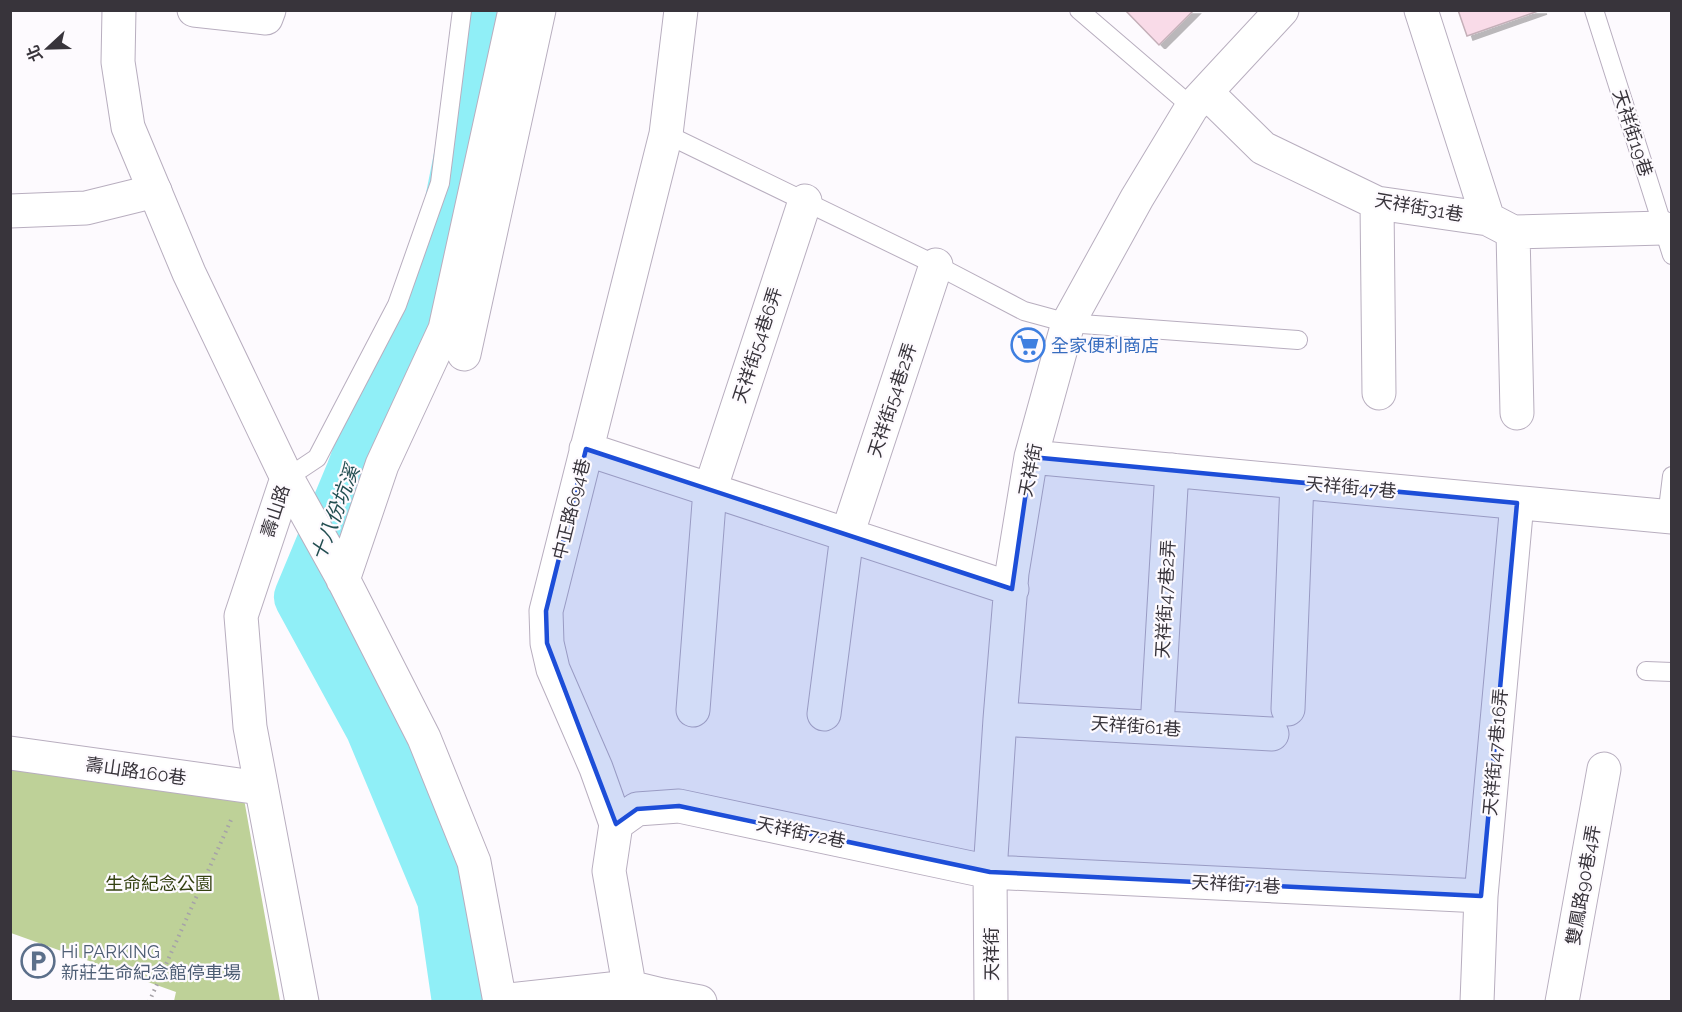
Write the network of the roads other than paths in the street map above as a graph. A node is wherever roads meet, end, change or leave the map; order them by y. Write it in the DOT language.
graph roads {
  1 [pos="119,10"];
  2 [pos="194,10"];
  3 [pos="269,10"];
  4 [pos="462,10"];
  5 [pos="515,10"];
  6 [pos="539,10"];
  7 [pos="681,10"];
  8 [pos="1079,10"];
  9 [pos="1282,10"];
  10 [pos="1421,10"];
  11 [pos="1594,10"];
  12 [pos="1199,99"];
  13 [pos="666,134"];
  14 [pos="155,191"];
  15 [pos="805,201"];
  16 [pos="1377,203"];
  17 [pos="10,211"];
  18 [pos="1501,226"];
  19 [pos="1667,241"];
  20 [pos="936,265"];
  21 [pos="1068,322"];
  22 [pos="1298,340"];
  23 [pos="464,354"];
  24 [pos="1378,393"];
  25 [pos="1517,413"];
  26 [pos="586,449"];
  27 [pos="1030,457"];
  28 [pos="1172,470"];
  29 [pos="1671,476"];
  30 [pos="1297,482"];
  31 [pos="291,486"];
  32 [pos="710,490"];
  33 [pos="1517,503"];
  34 [pos="1669,517"];
  35 [pos="847,535"];
  36 [pos="342,578"];
  37 [pos="1011,589"];
  38 [pos="1646,671"];
  39 [pos="1671,672"];
  40 [pos="693,710"];
  41 [pos="824,714"];
  42 [pos="1000,719"];
  43 [pos="1157,727"];
  44 [pos="10,753"];
  45 [pos="1604,769"];
  46 [pos="261,788"];
  47 [pos="616,824"];
  48 [pos="990,872"];
  49 [pos="1481,896"];
  50 [pos="630,994"];
  51 [pos="500,1001"];
  52 [pos="302,1002"];
  53 [pos="700,1002"];
  54 [pos="991,1002"];
  55 [pos="1477,1002"];
  56 [pos="1562,1002"];
  1 -- 14 [label="street, 壽山路"];
  2 -- 3 [label="street"];
  4 -- 31 [label="lane"];
  5 -- 36 [label="street"];
  6 -- 23 [label="street"];
  7 -- 13 [label="street, 中正路694巷"];
  8 -- 12 [label="lane"];
  9 -- 12 [label="street, 天祥街"];
  10 -- 18 [label="street"];
  11 -- 19 [label="lane, 天祥街19巷"];
  12 -- 16 [label="street, 天祥街31巷"];
  12 -- 21 [label="street, 天祥街"];
  13 -- 15 [label="lane"];
  13 -- 26 [label="street, 中正路694巷"];
  14 -- 17 [label="street"];
  14 -- 31 [label="street, 壽山路"];
  15 -- 20 [label="lane"];
  15 -- 32 [label="street, 天祥街54巷6弄"];
  16 -- 18 [label="street, 天祥街31巷"];
  16 -- 24 [label="street"];
  18 -- 19 [label="street, 天祥街31巷"];
  18 -- 25 [label="street"];
  20 -- 21 [label="lane"];
  20 -- 35 [label="street, 天祥街54巷2弄"];
  21 -- 22 [label="lane"];
  21 -- 27 [label="street, 天祥街"];
  26 -- 32 [label="street"];
  26 -- 47 [label="street, 中正路694巷"];
  27 -- 28 [label="street, 天祥街47巷"];
  27 -- 37 [label="street, 天祥街"];
  28 -- 30 [label="street, 天祥街47巷"];
  28 -- 43 [label="street, 天祥街47巷2弄"];
  29 -- 34 [label="lane"];
  30 -- 33 [label="street, 天祥街47巷"];
  30 -- 43 [label="street, 天祥街61巷"];
  31 -- 36 [label="street"];
  31 -- 46 [label="street, 壽山路"];
  32 -- 35 [label="street"];
  32 -- 40 [label="street, 天祥街54巷6弄"];
  33 -- 34 [label="street, 天祥街47巷"];
  33 -- 49 [label="street, 天祥街47巷16弄"];
  35 -- 37 [label="street"];
  35 -- 41 [label="street, 天祥街54巷2弄"];
  36 -- 51 [label="street"];
  37 -- 42 [label="street, 天祥街"];
  38 -- 39 [label="lane"];
  42 -- 43 [label="street, 天祥街61巷"];
  42 -- 48 [label="street, 天祥街"];
  44 -- 46 [label="street, 壽山路160巷"];
  45 -- 56 [label="street, 雙鳳路90巷4弄"];
  46 -- 52 [label="street, 壽山路"];
  47 -- 48 [label="street, 天祥街72巷"];
  47 -- 50 [label="street, 中正路694巷"];
  48 -- 49 [label="street, 天祥街71巷"];
  48 -- 54 [label="street, 天祥街"];
  49 -- 55 [label="street, 天祥街47巷16弄"];
  50 -- 51 [label="street"];
  50 -- 53 [label="street"];
}
